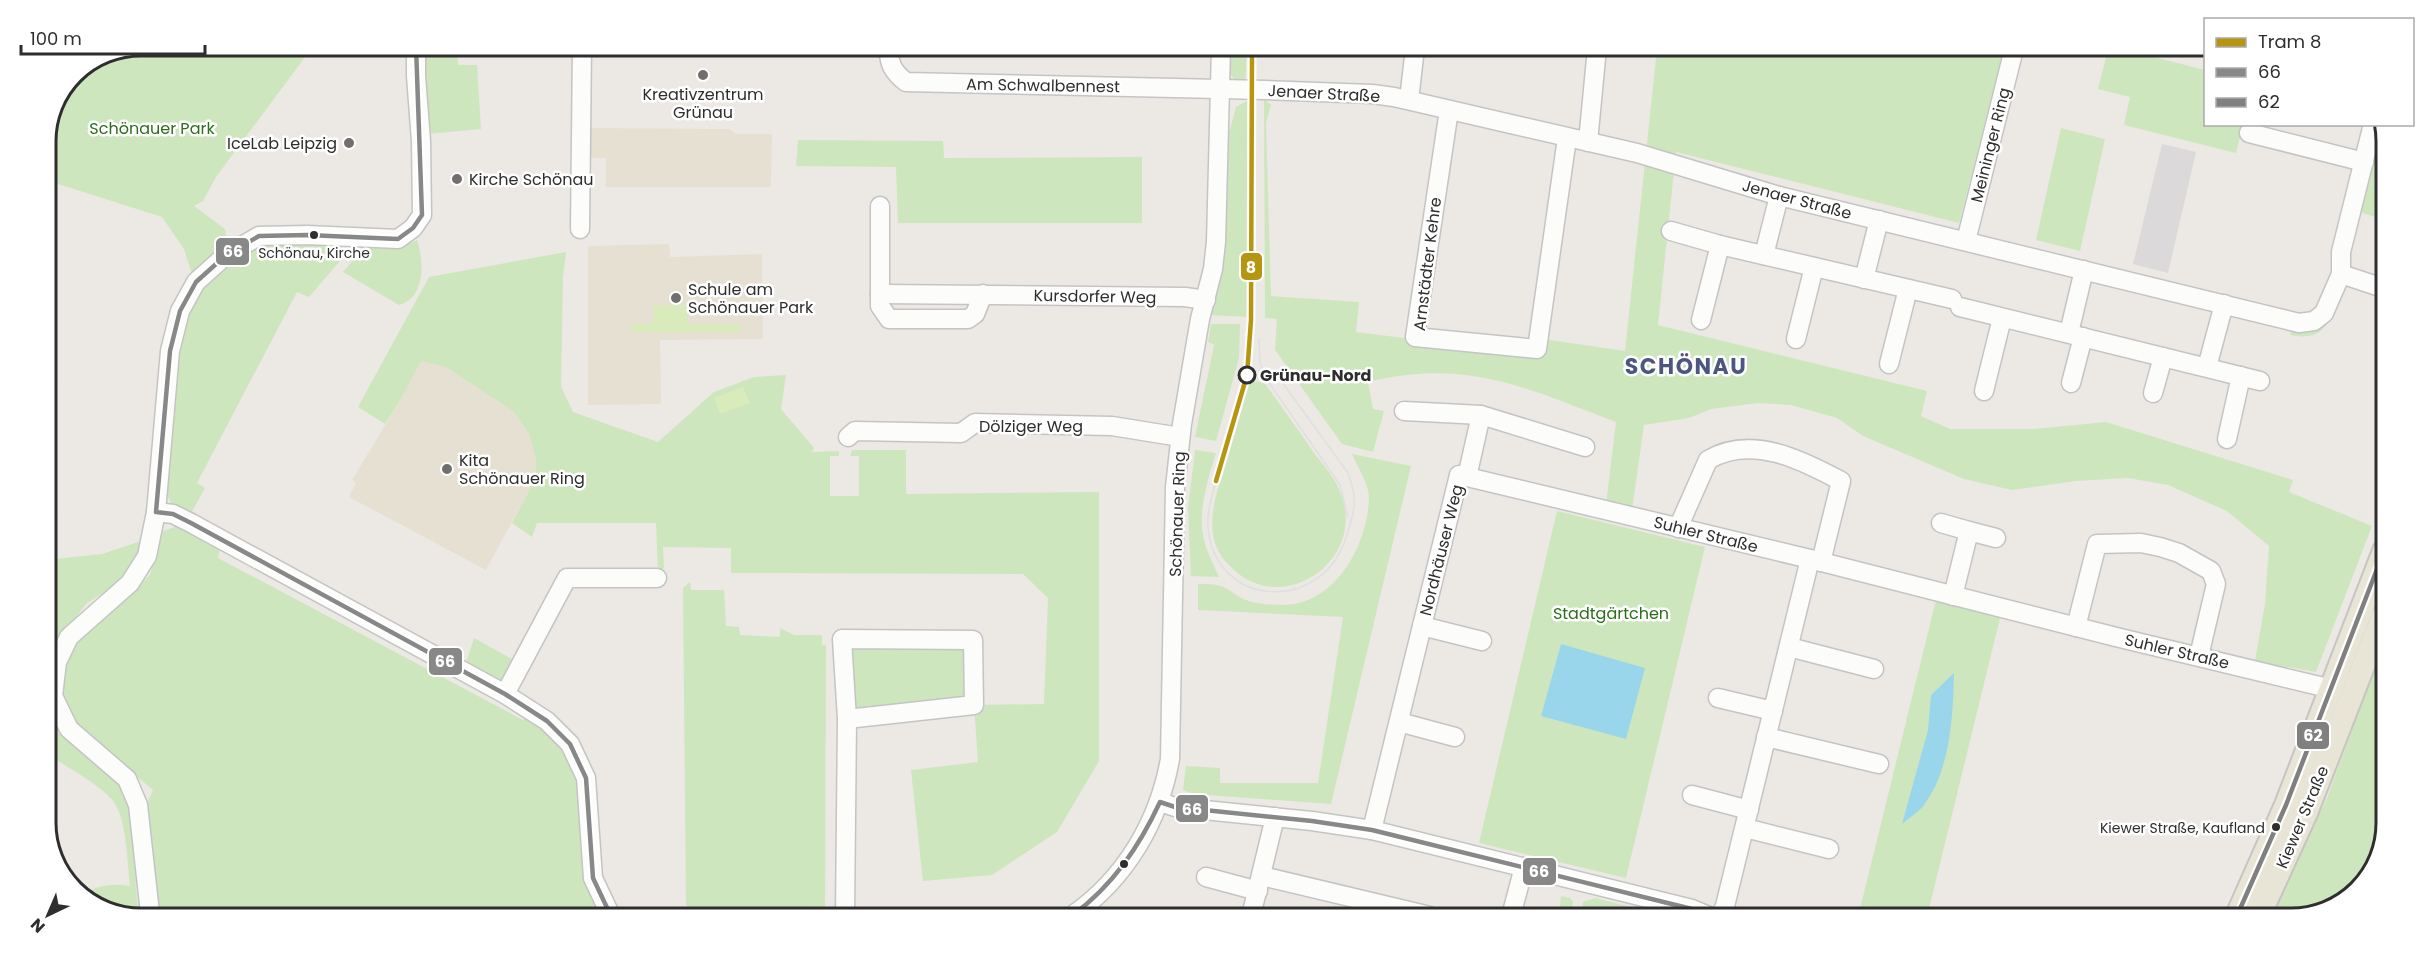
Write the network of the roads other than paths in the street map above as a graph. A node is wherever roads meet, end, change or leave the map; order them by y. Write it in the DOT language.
graph roads {
  1 [pos="416,56"];
  2 [pos="582,56"];
  3 [pos="888,56"];
  4 [pos="1221,56"];
  5 [pos="1414,56"];
  6 [pos="1596,56"];
  7 [pos="2012,56"];
  8 [pos="1222,89"];
  9 [pos="1409,100"];
  10 [pos="1449,110"];
  11 [pos="2373,126"];
  12 [pos="2249,133"];
  13 [pos="1567,138"];
  14 [pos="1588,142"];
  15 [pos="2364,162"];
  16 [pos="1779,196"];
  17 [pos="880,206"];
  18 [pos="1879,220"];
  19 [pos="580,229"];
  20 [pos="1671,231"];
  21 [pos="1966,241"];
  22 [pos="1720,245"];
  23 [pos="1764,255"];
  24 [pos="1814,267"];
  25 [pos="2084,270"];
  26 [pos="2341,274"];
  27 [pos="1864,279"];
  28 [pos="2376,286"];
  29 [pos="1908,289"];
  30 [pos="880,294"];
  31 [pos="983,294"];
  32 [pos="1206,300"];
  33 [pos="2224,304"];
  34 [pos="2002,318"];
  35 [pos="1701,320"];
  36 [pos="2076,335"];
  37 [pos="1796,339"];
  38 [pos="2163,357"];
  39 [pos="1888,364"];
  40 [pos="2207,367"];
  41 [pos="2241,376"];
  42 [pos="2260,381"];
  43 [pos="2071,383"];
  44 [pos="1984,391"];
  45 [pos="2152,393"];
  46 [pos="1404,411"];
  47 [pos="1481,415"];
  48 [pos="848,437"];
  49 [pos="1180,437"];
  50 [pos="2227,439"];
  51 [pos="1585,447"];
  52 [pos="1463,476"];
  53 [pos="156,512"];
  54 [pos="1941,523"];
  55 [pos="1678,528"];
  56 [pos="1970,531"];
  57 [pos="1996,538"];
  58 [pos="1816,561"];
  59 [pos="2376,572"];
  60 [pos="657,578"];
  61 [pos="1953,596"];
  62 [pos="1422,626"];
  63 [pos="2076,627"];
  64 [pos="2376,635"];
  65 [pos="1482,641"];
  66 [pos="1789,647"];
  67 [pos="2199,656"];
  68 [pos="1874,669"];
  69 [pos="56,670"];
  70 [pos="2332,689"];
  71 [pos="505,694"];
  72 [pos="1718,698"];
  73 [pos="56,702"];
  74 [pos="1773,711"];
  75 [pos="847,719"];
  76 [pos="1399,722"];
  77 [pos="1455,737"];
  78 [pos="1766,737"];
  79 [pos="1879,764"];
  80 [pos="1692,795"];
  81 [pos="1160,802"];
  82 [pos="1749,810"];
  83 [pos="1275,817"];
  84 [pos="1745,828"];
  85 [pos="1372,830"];
  86 [pos="1829,849"];
  87 [pos="1524,867"];
  88 [pos="1206,877"];
  89 [pos="1260,884"];
  90 [pos="149,908"];
  91 [pos="607,908"];
  92 [pos="845,908"];
  93 [pos="1083,908"];
  94 [pos="1253,908"];
  95 [pos="1371,908"];
  96 [pos="1513,908"];
  97 [pos="1688,908"];
  98 [pos="1724,908"];
  99 [pos="2240,908"];
  100 [pos="2263,908"];
  1 -- 53 [label="street"];
  2 -- 19 [label="street"];
  3 -- 8 [label="street, Am Schwalbennest"];
  4 -- 8 [label="street, Schönauer Ring"];
  5 -- 9 [label="street"];
  6 -- 14 [label="street"];
  7 -- 21 [label="street, Meininger Ring"];
  8 -- 9 [label="street, Jenaer Straße"];
  8 -- 32 [label="street, Schönauer Ring"];
  9 -- 10 [label="street, Jenaer Straße"];
  10 -- 13 [label="street, Jenaer Straße"];
  10 -- 13 [label="street, Arnstädter Kehre"];
  11 -- 15 [label="street"];
  12 -- 15 [label="street"];
  13 -- 14 [label="street, Jenaer Straße"];
  14 -- 16 [label="street, Jenaer Straße"];
  15 -- 26 [label="street"];
  16 -- 18 [label="street, Jenaer Straße"];
  16 -- 23 [label="street"];
  17 -- 30 [label="street"];
  18 -- 21 [label="street, Jenaer Straße"];
  18 -- 27 [label="street"];
  20 -- 22 [label="street"];
  21 -- 25 [label="street, Jenaer Straße"];
  22 -- 23 [label="street"];
  22 -- 35 [label="street"];
  23 -- 24 [label="street"];
  24 -- 27 [label="street"];
  24 -- 37 [label="street"];
  25 -- 33 [label="street, Jenaer Straße"];
  25 -- 36 [label="street"];
  26 -- 28 [label="street"];
  26 -- 33 [label="street, Jenaer Straße"];
  27 -- 29 [label="street"];
  29 -- 34 [label="street"];
  29 -- 39 [label="street"];
  30 -- 31 [label="street, Kursdorfer Weg"];
  30 -- 31 [label="street"];
  31 -- 32 [label="street, Kursdorfer Weg"];
  32 -- 49 [label="street, Schönauer Ring"];
  33 -- 40 [label="street"];
  34 -- 36 [label="street"];
  34 -- 44 [label="street"];
  36 -- 38 [label="street"];
  36 -- 43 [label="street"];
  38 -- 40 [label="street"];
  38 -- 45 [label="street"];
  40 -- 41 [label="street"];
  41 -- 42 [label="street"];
  41 -- 50 [label="street"];
  46 -- 47 [label="street"];
  47 -- 51 [label="street"];
  47 -- 52 [label="street, Nordhäuser Weg"];
  48 -- 49 [label="street, Dölziger Weg"];
  49 -- 81 [label="street, Schönauer Ring"];
  52 -- 55 [label="street, Suhler Straße"];
  52 -- 62 [label="street, Nordhäuser Weg"];
  53 -- 69 [label="street"];
  53 -- 71 [label="street"];
  54 -- 56 [label="street"];
  55 -- 58 [label="street, Suhler Straße"];
  55 -- 58 [label="street"];
  56 -- 57 [label="street"];
  56 -- 61 [label="street"];
  58 -- 61 [label="street, Suhler Straße"];
  58 -- 66 [label="street"];
  59 -- 70 [label="main road, Kiewer Straße"];
  60 -- 71 [label="street"];
  61 -- 63 [label="street, Suhler Straße"];
  62 -- 65 [label="street, Nordhäuser Weg"];
  62 -- 76 [label="street, Nordhäuser Weg"];
  63 -- 67 [label="street, Suhler Straße"];
  63 -- 67 [label="street"];
  64 -- 100 [label="main road, Kiewer Straße"];
  66 -- 68 [label="street"];
  66 -- 74 [label="street"];
  67 -- 70 [label="street, Suhler Straße"];
  70 -- 99 [label="main road, Kiewer Straße"];
  71 -- 91 [label="street"];
  72 -- 74 [label="street"];
  73 -- 90 [label="street"];
  74 -- 78 [label="street"];
  75 -- 75 [label="street"];
  75 -- 92 [label="street"];
  76 -- 77 [label="street"];
  76 -- 85 [label="street, Nordhäuser Weg"];
  78 -- 79 [label="street"];
  78 -- 82 [label="street"];
  80 -- 82 [label="street"];
  81 -- 83 [label="street"];
  81 -- 93 [label="street, Schönauer Ring"];
  82 -- 84 [label="street"];
  83 -- 85 [label="street"];
  83 -- 89 [label="street"];
  84 -- 86 [label="street"];
  84 -- 98 [label="street"];
  85 -- 87 [label="street"];
  87 -- 96 [label="street"];
  87 -- 97 [label="street"];
  88 -- 89 [label="street"];
  89 -- 94 [label="street"];
  89 -- 95 [label="street"];
}
